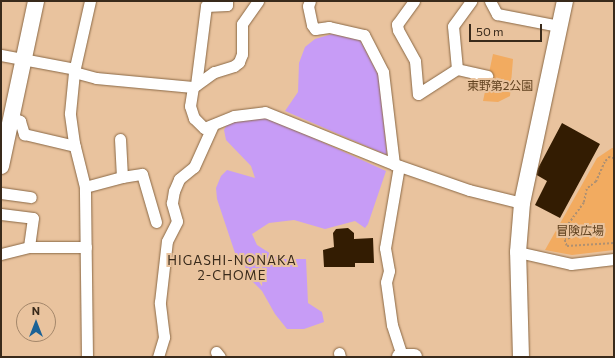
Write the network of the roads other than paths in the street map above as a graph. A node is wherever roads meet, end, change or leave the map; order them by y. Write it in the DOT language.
graph roads {
  1 [pos="36,1"];
  2 [pos="90,1"];
  3 [pos="227,1"];
  4 [pos="258,1"];
  5 [pos="310,1"];
  6 [pos="414,1"];
  7 [pos="471,1"];
  8 [pos="490,1"];
  9 [pos="565,1"];
  10 [pos="559,26"];
  11 [pos="1,55"];
  12 [pos="24,60"];
  13 [pos="457,69"];
  14 [pos="75,70"];
  15 [pos="487,76"];
  16 [pos="195,86"];
  17 [pos="11,117"];
  18 [pos="213,125"];
  19 [pos="120,139"];
  20 [pos="75,146"];
  21 [pos="397,165"];
  22 [pos="1,166"];
  23 [pos="122,176"];
  24 [pos="85,187"];
  25 [pos="1,193"];
  26 [pos="31,197"];
  27 [pos="522,203"];
  28 [pos="1,214"];
  29 [pos="156,222"];
  30 [pos="29,247"];
  31 [pos="86,247"];
  32 [pos="518,252"];
  33 [pos="1,254"];
  34 [pos="614,259"];
  35 [pos="87,357"];
  36 [pos="158,357"];
  37 [pos="406,357"];
  38 [pos="521,357"];
  1 -- 12 [label="street"];
  2 -- 14 [label="street"];
  3 -- 16 [label="street"];
  4 -- 16 [label="street"];
  5 -- 21 [label="street"];
  6 -- 13 [label="street"];
  7 -- 13 [label="street"];
  8 -- 10 [label="street"];
  9 -- 10 [label="street"];
  10 -- 27 [label="street"];
  11 -- 12 [label="street"];
  12 -- 14 [label="street"];
  12 -- 17 [label="street"];
  13 -- 15 [label="street"];
  14 -- 16 [label="street"];
  14 -- 20 [label="street"];
  16 -- 18 [label="street"];
  17 -- 20 [label="street"];
  17 -- 22 [label="street"];
  18 -- 21 [label="street"];
  18 -- 36 [label="street"];
  19 -- 23 [label="street"];
  20 -- 24 [label="street"];
  21 -- 27 [label="street"];
  21 -- 37 [label="street"];
  23 -- 24 [label="street"];
  23 -- 29 [label="street"];
  24 -- 31 [label="street"];
  25 -- 26 [label="street"];
  27 -- 32 [label="street"];
  28 -- 30 [label="street"];
  30 -- 31 [label="street"];
  30 -- 33 [label="street"];
  31 -- 35 [label="street"];
  32 -- 34 [label="street"];
  32 -- 38 [label="street"];
}
